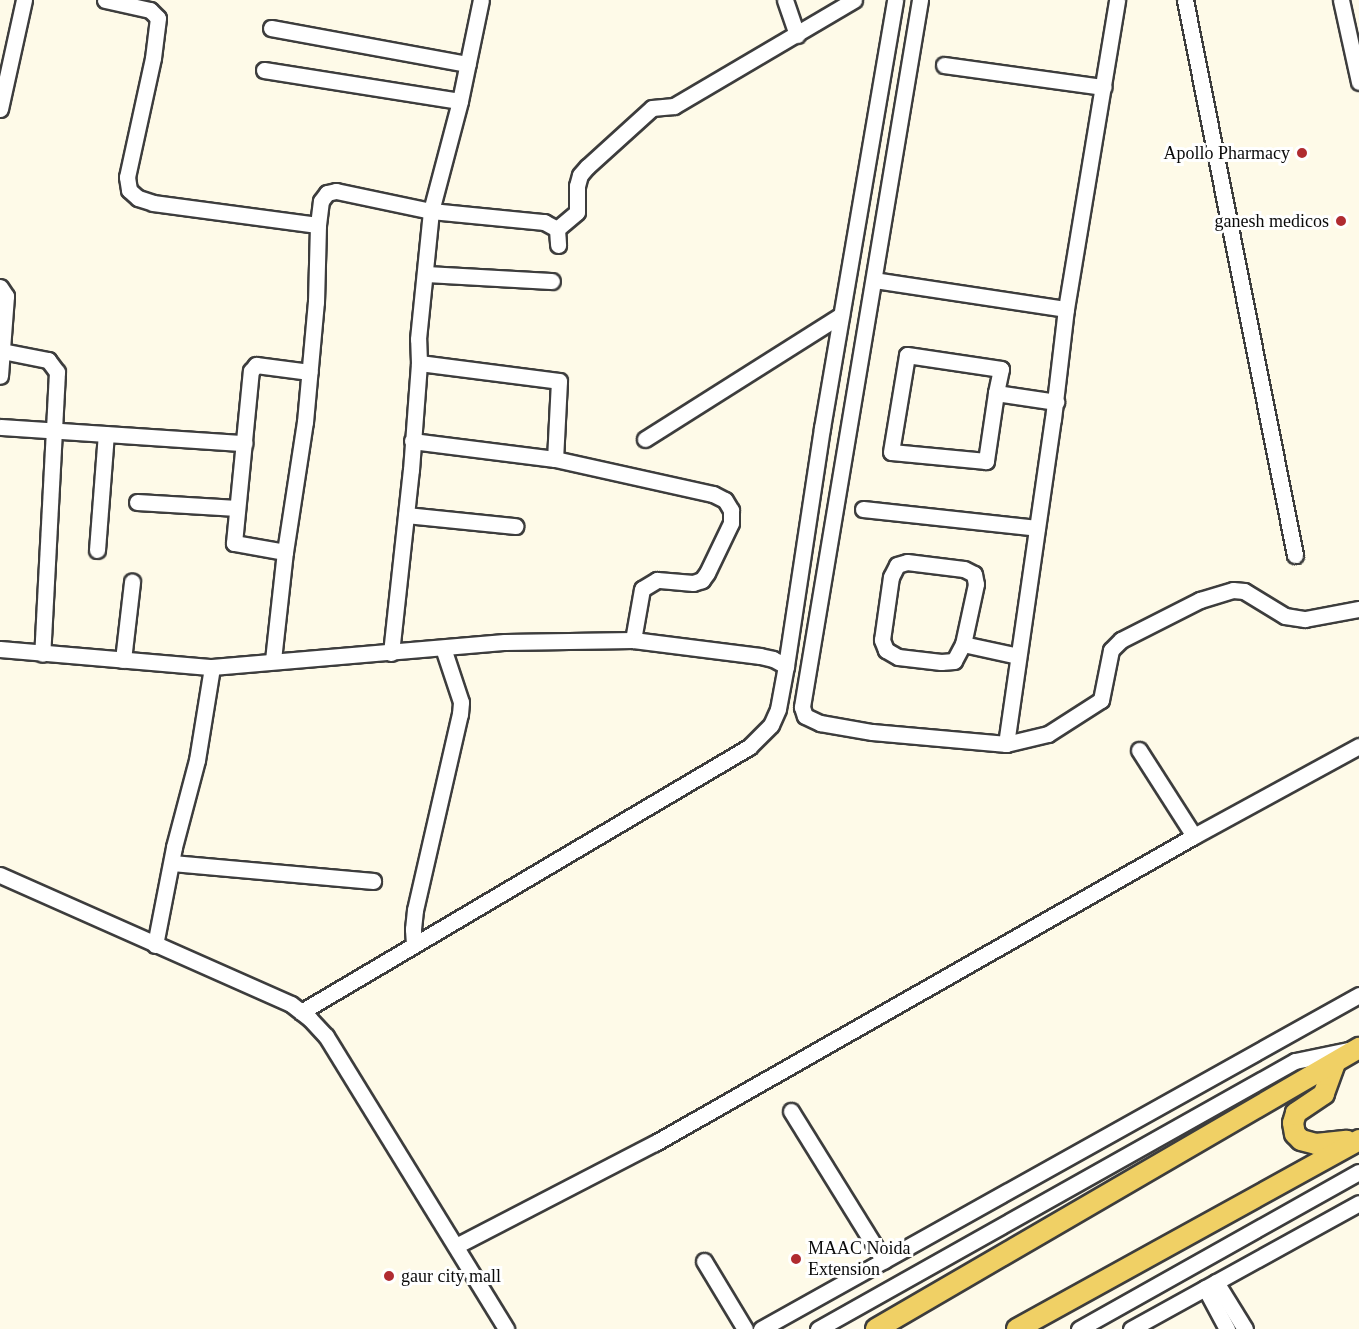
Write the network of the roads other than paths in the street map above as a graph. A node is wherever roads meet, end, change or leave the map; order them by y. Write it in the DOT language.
graph roads {
  1 [pos="24,0"];
  2 [pos="105,0"];
  3 [pos="481,0"];
  4 [pos="785,0"];
  5 [pos="854,0"];
  6 [pos="895,0"];
  7 [pos="920,0"];
  8 [pos="1118,0"];
  9 [pos="1185,0"];
  10 [pos="1341,0"];
  11 [pos="271,28"];
  12 [pos="797,35"];
  13 [pos="468,64"];
  14 [pos="944,65"];
  15 [pos="264,70"];
  16 [pos="1359,82"];
  17 [pos="1103,87"];
  18 [pos="460,100"];
  19 [pos="0,109"];
  20 [pos="431,211"];
  21 [pos="318,225"];
  22 [pos="556,229"];
  23 [pos="558,245"];
  24 [pos="425,274"];
  25 [pos="874,280"];
  26 [pos="552,281"];
  27 [pos="0,287"];
  28 [pos="1066,309"];
  29 [pos="841,315"];
  30 [pos="2,351"];
  31 [pos="419,363"];
  32 [pos="310,372"];
  33 [pos="0,376"];
  34 [pos="996,393"];
  35 [pos="1056,402"];
  36 [pos="0,427"];
  37 [pos="54,430"];
  38 [pos="106,434"];
  39 [pos="645,439"];
  40 [pos="412,441"];
  41 [pos="244,443"];
  42 [pos="555,459"];
  43 [pos="136,502"];
  44 [pos="237,508"];
  45 [pos="863,509"];
  46 [pos="406,515"];
  47 [pos="515,526"];
  48 [pos="1037,528"];
  49 [pos="97,550"];
  50 [pos="285,552"];
  51 [pos="1295,555"];
  52 [pos="132,582"];
  53 [pos="1359,609"];
  54 [pos="633,640"];
  55 [pos="963,644"];
  56 [pos="443,648"];
  57 [pos="0,649"];
  58 [pos="391,653"];
  59 [pos="42,654"];
  60 [pos="1018,656"];
  61 [pos="123,660"];
  62 [pos="273,660"];
  63 [pos="786,666"];
  64 [pos="212,667"];
  65 [pos="1006,744"];
  66 [pos="1359,746"];
  67 [pos="1139,750"];
  68 [pos="1194,836"];
  69 [pos="172,863"];
  70 [pos="0,875"];
  71 [pos="373,881"];
  72 [pos="414,944"];
  73 [pos="155,945"];
  74 [pos="1359,995"];
  75 [pos="301,1012"];
  76 [pos="1359,1048"];
  77 [pos="1335,1063"];
  78 [pos="791,1111"];
  79 [pos="1359,1140"];
  80 [pos="1359,1172"];
  81 [pos="1359,1203"];
  82 [pos="456,1246"];
  83 [pos="704,1261"];
  84 [pos="884,1261"];
  85 [pos="1211,1285"];
  86 [pos="506,1329"];
  87 [pos="745,1329"];
  88 [pos="762,1329"];
  89 [pos="818,1329"];
  90 [pos="876,1329"];
  91 [pos="1017,1329"];
  92 [pos="1079,1329"];
  93 [pos="1131,1329"];
  94 [pos="1227,1329"];
  95 [pos="1245,1329"];
  1 -- 19 [label="street"];
  2 -- 21 [label="street"];
  3 -- 13 [label="street"];
  4 -- 12 [label="street"];
  5 -- 12 [label="street"];
  6 -- 29 [label="street"];
  7 -- 25 [label="street"];
  8 -- 17 [label="street"];
  9 -- 51 [label="street"];
  10 -- 16 [label="street"];
  11 -- 13 [label="street"];
  12 -- 22 [label="street"];
  13 -- 18 [label="street"];
  14 -- 17 [label="street"];
  15 -- 18 [label="street"];
  17 -- 28 [label="street"];
  18 -- 20 [label="street"];
  20 -- 21 [label="street"];
  20 -- 22 [label="street"];
  20 -- 24 [label="street"];
  21 -- 32 [label="street"];
  22 -- 23 [label="street"];
  24 -- 26 [label="street"];
  24 -- 31 [label="street"];
  25 -- 28 [label="street"];
  25 -- 65 [label="street"];
  27 -- 30 [label="street"];
  28 -- 35 [label="street"];
  29 -- 39 [label="street"];
  29 -- 63 [label="street"];
  30 -- 33 [label="street"];
  30 -- 37 [label="street"];
  31 -- 40 [label="street"];
  31 -- 42 [label="street"];
  32 -- 41 [label="street"];
  32 -- 50 [label="street"];
  34 -- 34 [label="street"];
  34 -- 35 [label="street"];
  35 -- 48 [label="street"];
  36 -- 37 [label="street"];
  37 -- 38 [label="street"];
  37 -- 59 [label="street"];
  38 -- 41 [label="street"];
  38 -- 49 [label="street"];
  40 -- 42 [label="street"];
  40 -- 46 [label="street"];
  41 -- 44 [label="street"];
  42 -- 54 [label="street"];
  43 -- 44 [label="street"];
  44 -- 50 [label="street"];
  45 -- 48 [label="street"];
  46 -- 47 [label="street"];
  46 -- 58 [label="street"];
  48 -- 60 [label="street"];
  50 -- 62 [label="street"];
  52 -- 61 [label="street"];
  53 -- 65 [label="street"];
  54 -- 56 [label="street"];
  54 -- 63 [label="street"];
  55 -- 55 [label="street"];
  55 -- 60 [label="street"];
  56 -- 58 [label="street"];
  56 -- 72 [label="street"];
  57 -- 59 [label="street"];
  58 -- 62 [label="street"];
  59 -- 61 [label="street"];
  60 -- 65 [label="street"];
  61 -- 64 [label="street"];
  62 -- 64 [label="street"];
  63 -- 72 [label="street"];
  64 -- 69 [label="street"];
  66 -- 68 [label="street"];
  67 -- 68 [label="street"];
  68 -- 82 [label="street"];
  69 -- 71 [label="street"];
  69 -- 73 [label="street"];
  70 -- 73 [label="street"];
  72 -- 75 [label="street"];
  73 -- 75 [label="street"];
  74 -- 84 [label="street"];
  75 -- 82 [label="street"];
  76 -- 77 [label="main road"];
  76 -- 89 [label="street"];
  77 -- 79 [label="main road"];
  77 -- 90 [label="main road"];
  78 -- 84 [label="street"];
  79 -- 91 [label="main road"];
  80 -- 92 [label="street"];
  81 -- 85 [label="street"];
  82 -- 86 [label="street"];
  83 -- 87 [label="street"];
  84 -- 88 [label="street"];
  85 -- 93 [label="street"];
  85 -- 94 [label="street"];
  85 -- 95 [label="street"];
}
